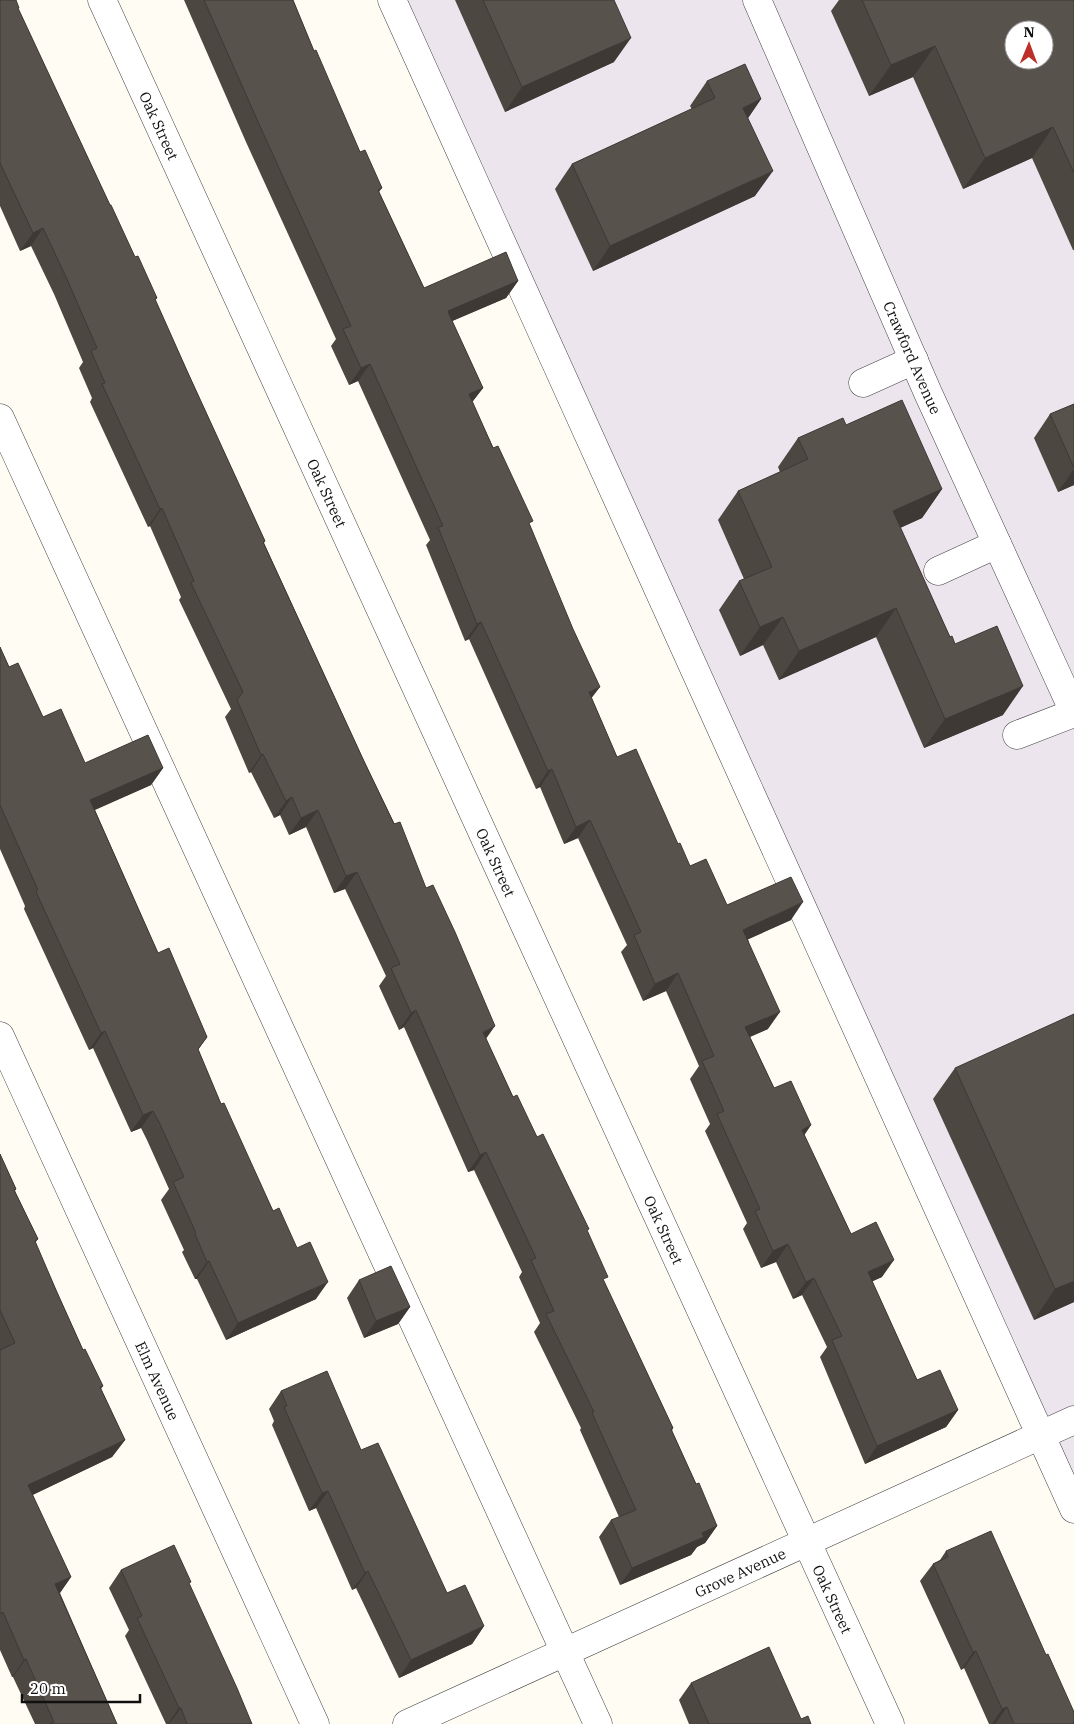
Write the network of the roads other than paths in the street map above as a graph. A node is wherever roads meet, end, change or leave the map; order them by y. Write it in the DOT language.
graph roads {
  1 [pos="102,0"];
  2 [pos="392,0"];
  3 [pos="757,0"];
  4 [pos="914,360"];
  5 [pos="863,383"];
  6 [pos="0,418"];
  7 [pos="997,544"];
  8 [pos="938,571"];
  9 [pos="1074,713"];
  10 [pos="1017,736"];
  11 [pos="0,1036"];
  12 [pos="1074,1420"];
  13 [pos="1041,1435"];
  14 [pos="1074,1509"];
  15 [pos="807,1542"];
  16 [pos="565,1652"];
  17 [pos="315,1724"];
  18 [pos="407,1724"];
  19 [pos="598,1724"];
  20 [pos="890,1724"];
  1 -- 15 [label="street, Oak Street"];
  2 -- 13 [label="street"];
  3 -- 4 [label="street, Crawford Avenue"];
  4 -- 5 [label="street"];
  4 -- 7 [label="street, Crawford Avenue"];
  6 -- 16 [label="street"];
  7 -- 8 [label="street"];
  7 -- 9 [label="street, Crawford Avenue"];
  9 -- 10 [label="street"];
  11 -- 17 [label="street, Elm Avenue"];
  12 -- 13 [label="street, Grove Avenue"];
  13 -- 14 [label="street"];
  13 -- 15 [label="street, Grove Avenue"];
  15 -- 16 [label="street, Grove Avenue"];
  15 -- 20 [label="street, Oak Street"];
  16 -- 18 [label="street, Grove Avenue"];
  16 -- 19 [label="street"];
}
